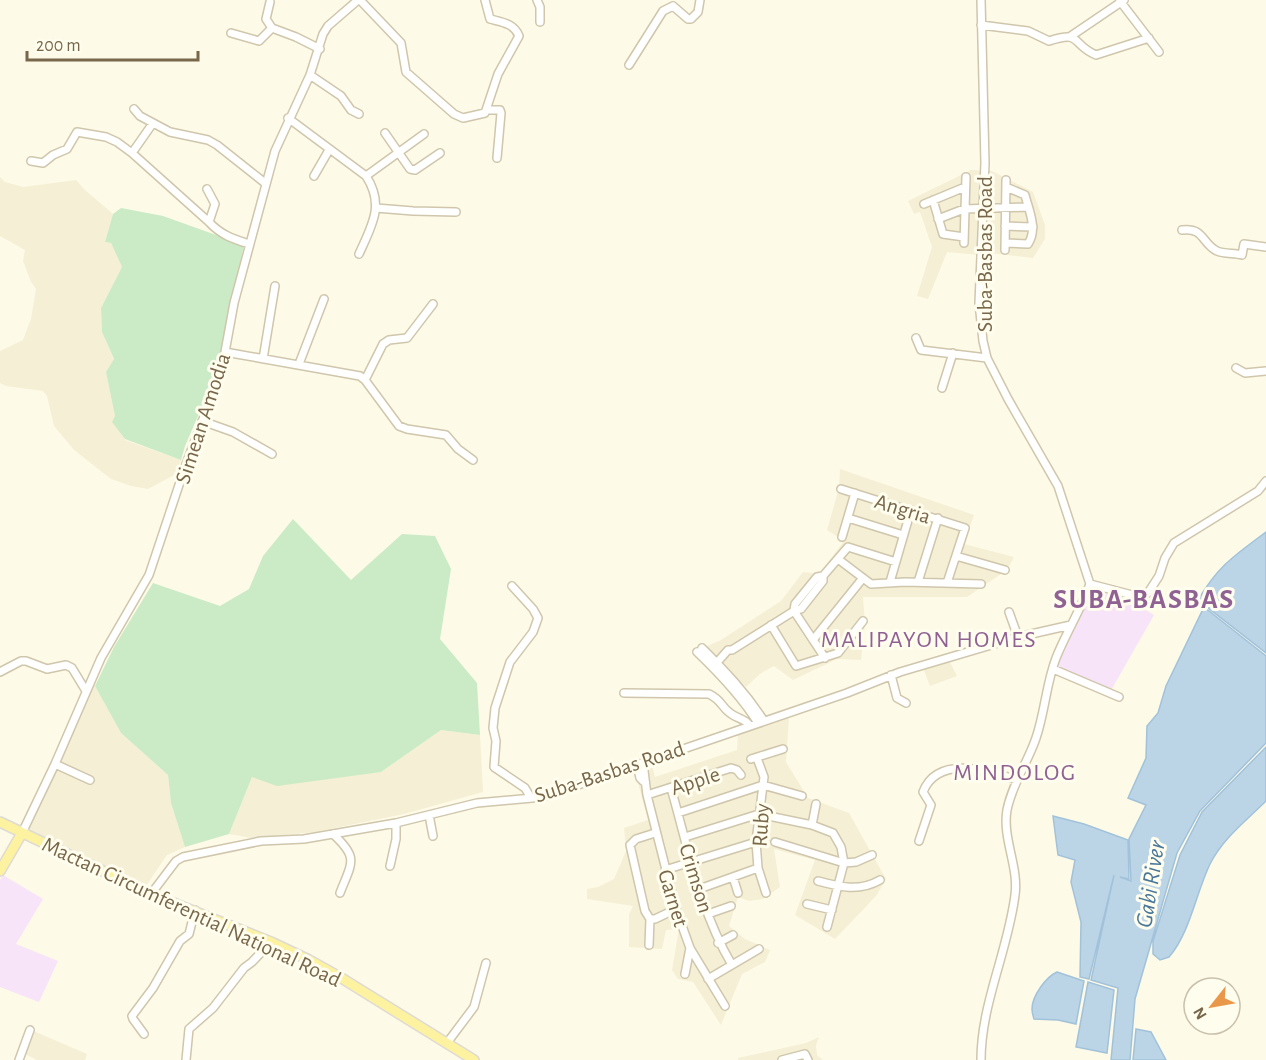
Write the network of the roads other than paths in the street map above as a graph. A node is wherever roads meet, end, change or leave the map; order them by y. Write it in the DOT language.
graph roads {
  1 [pos="485,0"];
  2 [pos="537,0"];
  3 [pos="700,0"];
  4 [pos="981,0"];
  5 [pos="357,1"];
  6 [pos="1122,1"];
  7 [pos="270,2"];
  8 [pos="674,3"];
  9 [pos="540,22"];
  10 [pos="981,25"];
  11 [pos="272,28"];
  12 [pos="231,33"];
  13 [pos="1071,36"];
  14 [pos="1149,38"];
  15 [pos="320,49"];
  16 [pos="1159,52"];
  17 [pos="629,65"];
  18 [pos="310,75"];
  19 [pos="134,109"];
  20 [pos="486,110"];
  21 [pos="359,114"];
  22 [pos="288,118"];
  23 [pos="153,123"];
  24 [pos="385,133"];
  25 [pos="424,134"];
  26 [pos="329,150"];
  27 [pos="397,152"];
  28 [pos="132,153"];
  29 [pos="440,153"];
  30 [pos="497,158"];
  31 [pos="31,161"];
  32 [pos="314,176"];
  33 [pos="366,176"];
  34 [pos="966,177"];
  35 [pos="265,183"];
  36 [pos="965,187"];
  37 [pos="207,189"];
  38 [pos="933,200"];
  39 [pos="924,204"];
  40 [pos="984,207"];
  41 [pos="1006,207"];
  42 [pos="1028,207"];
  43 [pos="376,208"];
  44 [pos="964,209"];
  45 [pos="456,212"];
  46 [pos="938,219"];
  47 [pos="210,222"];
  48 [pos="1005,226"];
  49 [pos="1033,227"];
  50 [pos="1182,230"];
  51 [pos="249,244"];
  52 [pos="1266,247"];
  53 [pos="359,254"];
  54 [pos="276,286"];
  55 [pos="324,299"];
  56 [pos="433,304"];
  57 [pos="916,338"];
  58 [pos="225,352"];
  59 [pos="953,353"];
  60 [pos="263,358"];
  61 [pos="987,358"];
  62 [pos="299,364"];
  63 [pos="1236,368"];
  64 [pos="1266,371"];
  65 [pos="366,380"];
  66 [pos="942,388"];
  67 [pos="202,421"];
  68 [pos="272,453"];
  69 [pos="473,460"];
  70 [pos="1266,481"];
  71 [pos="842,489"];
  72 [pos="855,493"];
  73 [pos="911,510"];
  74 [pos="848,518"];
  75 [pos="938,518"];
  76 [pos="903,535"];
  77 [pos="842,537"];
  78 [pos="956,556"];
  79 [pos="838,560"];
  80 [pos="896,562"];
  81 [pos="1005,570"];
  82 [pos="863,578"];
  83 [pos="890,582"];
  84 [pos="918,582"];
  85 [pos="947,583"];
  86 [pos="981,584"];
  87 [pos="1089,584"];
  88 [pos="512,586"];
  89 [pos="794,611"];
  90 [pos="1009,612"];
  91 [pos="863,621"];
  92 [pos="771,625"];
  93 [pos="1071,625"];
  94 [pos="1018,637"];
  95 [pos="813,640"];
  96 [pos="699,650"];
  97 [pos="825,658"];
  98 [pos="718,662"];
  99 [pos="1053,669"];
  100 [pos="0,672"];
  101 [pos="891,675"];
  102 [pos="86,691"];
  103 [pos="624,693"];
  104 [pos="1119,697"];
  105 [pos="906,703"];
  106 [pos="757,723"];
  107 [pos="783,749"];
  108 [pos="55,764"];
  109 [pos="640,764"];
  110 [pos="741,776"];
  111 [pos="90,780"];
  112 [pos="1017,780"];
  113 [pos="763,785"];
  114 [pos="671,788"];
  115 [pos="646,795"];
  116 [pos="802,796"];
  117 [pos="531,798"];
  118 [pos="816,804"];
  119 [pos="678,813"];
  120 [pos="759,813"];
  121 [pos="429,815"];
  122 [pos="0,822"];
  123 [pos="396,822"];
  124 [pos="812,825"];
  125 [pos="22,833"];
  126 [pos="655,833"];
  127 [pos="333,834"];
  128 [pos="433,836"];
  129 [pos="685,837"];
  130 [pos="756,842"];
  131 [pos="775,842"];
  132 [pos="919,842"];
  133 [pos="872,855"];
  134 [pos="691,863"];
  135 [pos="844,863"];
  136 [pos="390,866"];
  137 [pos="758,868"];
  138 [pos="665,870"];
  139 [pos="0,872"];
  140 [pos="733,877"];
  141 [pos="880,880"];
  142 [pos="818,881"];
  143 [pos="839,887"];
  144 [pos="699,889"];
  145 [pos="738,892"];
  146 [pos="340,893"];
  147 [pos="766,893"];
  148 [pos="151,894"];
  149 [pos="807,904"];
  150 [pos="731,906"];
  151 [pos="676,909"];
  152 [pos="195,910"];
  153 [pos="832,910"];
  154 [pos="708,914"];
  155 [pos="650,919"];
  156 [pos="827,927"];
  157 [pos="733,935"];
  158 [pos="271,942"];
  159 [pos="718,943"];
  160 [pos="649,945"];
  161 [pos="690,948"];
  162 [pos="759,949"];
  163 [pos="486,963"];
  164 [pos="732,965"];
  165 [pos="685,974"];
  166 [pos="708,979"];
  167 [pos="725,1006"];
  168 [pos="30,1030"];
  169 [pos="144,1034"];
  170 [pos="447,1043"];
  171 [pos="19,1060"];
  172 [pos="186,1060"];
  173 [pos="473,1060"];
  174 [pos="782,1060"];
  175 [pos="808,1060"];
  176 [pos="981,1060"];
  1 -- 20 [label="street"];
  2 -- 9 [label="street"];
  3 -- 8 [label="street"];
  4 -- 10 [label="street, Suba-Basbas Road"];
  5 -- 15 [label="street, Simean Amodia"];
  5 -- 20 [label="street"];
  6 -- 13 [label="street"];
  6 -- 14 [label="street"];
  7 -- 11 [label="street"];
  8 -- 17 [label="street"];
  10 -- 13 [label="street"];
  10 -- 40 [label="street, Suba-Basbas Road"];
  11 -- 12 [label="street"];
  11 -- 15 [label="street"];
  13 -- 14 [label="street"];
  14 -- 16 [label="street"];
  15 -- 18 [label="street, Simean Amodia"];
  18 -- 21 [label="street"];
  18 -- 22 [label="street, Simean Amodia"];
  19 -- 23 [label="street"];
  20 -- 30 [label="street"];
  22 -- 26 [label="street"];
  22 -- 35 [label="street, Simean Amodia"];
  23 -- 28 [label="street"];
  23 -- 35 [label="street"];
  24 -- 27 [label="street"];
  25 -- 27 [label="street"];
  26 -- 32 [label="street"];
  26 -- 33 [label="street"];
  27 -- 29 [label="street"];
  27 -- 33 [label="street"];
  28 -- 31 [label="street"];
  28 -- 47 [label="street"];
  33 -- 43 [label="street"];
  34 -- 36 [label="street"];
  35 -- 51 [label="street, Simean Amodia"];
  36 -- 38 [label="street"];
  36 -- 44 [label="street"];
  37 -- 47 [label="street"];
  38 -- 39 [label="street"];
  38 -- 46 [label="street"];
  40 -- 41 [label="street"];
  40 -- 44 [label="street"];
  40 -- 61 [label="street, Suba-Basbas Road"];
  41 -- 42 [label="street"];
  41 -- 42 [label="street"];
  41 -- 48 [label="street"];
  42 -- 49 [label="street"];
  43 -- 45 [label="street"];
  43 -- 53 [label="street"];
  44 -- 46 [label="street"];
  44 -- 46 [label="street"];
  47 -- 51 [label="street"];
  48 -- 49 [label="street"];
  48 -- 49 [label="street"];
  50 -- 52 [label="street"];
  51 -- 58 [label="street, Simean Amodia"];
  54 -- 60 [label="street"];
  55 -- 62 [label="street"];
  56 -- 65 [label="street"];
  57 -- 59 [label="street"];
  58 -- 60 [label="street"];
  58 -- 67 [label="street, Simean Amodia"];
  59 -- 61 [label="street"];
  59 -- 66 [label="street"];
  60 -- 62 [label="street"];
  61 -- 87 [label="street, Suba-Basbas Road"];
  62 -- 65 [label="street"];
  63 -- 64 [label="street"];
  65 -- 69 [label="street"];
  67 -- 68 [label="street"];
  67 -- 102 [label="street, Simean Amodia"];
  70 -- 87 [label="street"];
  71 -- 72 [label="street, Angria"];
  72 -- 73 [label="street, Angria"];
  72 -- 74 [label="street"];
  73 -- 75 [label="street, Angria"];
  73 -- 76 [label="street"];
  74 -- 76 [label="street"];
  74 -- 77 [label="street"];
  75 -- 78 [label="street, Angria"];
  75 -- 84 [label="street"];
  76 -- 80 [label="street"];
  78 -- 81 [label="street"];
  78 -- 85 [label="street"];
  79 -- 80 [label="street"];
  79 -- 82 [label="street"];
  79 -- 89 [label="street"];
  80 -- 83 [label="street"];
  82 -- 83 [label="street"];
  82 -- 95 [label="street"];
  83 -- 84 [label="street"];
  84 -- 85 [label="street"];
  85 -- 86 [label="street"];
  87 -- 93 [label="street"];
  88 -- 117 [label="street"];
  89 -- 92 [label="street"];
  89 -- 95 [label="street"];
  90 -- 94 [label="street"];
  91 -- 97 [label="street"];
  92 -- 97 [label="street"];
  92 -- 98 [label="street"];
  93 -- 94 [label="street, Suba-Basbas Road"];
  93 -- 99 [label="street"];
  94 -- 101 [label="street, Suba-Basbas Road"];
  95 -- 97 [label="street"];
  96 -- 98 [label="street"];
  98 -- 106 [label="street"];
  99 -- 104 [label="street"];
  99 -- 112 [label="street"];
  100 -- 102 [label="street"];
  101 -- 105 [label="street"];
  101 -- 106 [label="street, Suba-Basbas Road"];
  102 -- 108 [label="street, Simean Amodia"];
  103 -- 106 [label="street"];
  106 -- 109 [label="street, Suba-Basbas Road"];
  107 -- 113 [label="street, Ruby"];
  108 -- 111 [label="street"];
  108 -- 125 [label="street, Simean Amodia"];
  109 -- 115 [label="street, Garnet"];
  109 -- 117 [label="street, Suba-Basbas Road"];
  110 -- 114 [label="street, Apple"];
  112 -- 132 [label="street"];
  112 -- 176 [label="street"];
  113 -- 116 [label="street"];
  113 -- 119 [label="street"];
  113 -- 120 [label="street, Ruby"];
  114 -- 115 [label="street, Apple"];
  114 -- 119 [label="street, Crimson"];
  115 -- 126 [label="street, Garnet"];
  117 -- 121 [label="street, Suba-Basbas Road"];
  118 -- 124 [label="street"];
  119 -- 129 [label="street, Crimson"];
  120 -- 124 [label="street"];
  120 -- 129 [label="street"];
  120 -- 130 [label="street, Ruby"];
  121 -- 123 [label="street, Suba-Basbas Road"];
  121 -- 128 [label="street"];
  122 -- 125 [label="main road, Mactan Circumferential National Road"];
  123 -- 127 [label="street, Suba-Basbas Road"];
  123 -- 136 [label="street"];
  124 -- 135 [label="street"];
  125 -- 139 [label="main road"];
  125 -- 148 [label="main road, Mactan Circumferential National Road"];
  126 -- 138 [label="street, Garnet"];
  126 -- 155 [label="street"];
  127 -- 146 [label="street"];
  127 -- 148 [label="street, Suba-Basbas Road"];
  129 -- 134 [label="street, Crimson"];
  130 -- 134 [label="street"];
  130 -- 137 [label="street, Ruby"];
  131 -- 135 [label="street"];
  133 -- 135 [label="street"];
  134 -- 138 [label="street"];
  134 -- 144 [label="street, Crimson"];
  135 -- 143 [label="street"];
  137 -- 140 [label="street"];
  137 -- 147 [label="street, Ruby"];
  138 -- 151 [label="street, Garnet"];
  140 -- 144 [label="street"];
  140 -- 145 [label="street"];
  141 -- 143 [label="street"];
  142 -- 143 [label="street"];
  143 -- 153 [label="street"];
  144 -- 154 [label="street, Crimson"];
  148 -- 152 [label="main road, Mactan Circumferential National Road"];
  149 -- 153 [label="street"];
  150 -- 154 [label="street"];
  151 -- 155 [label="street"];
  151 -- 161 [label="street, Garnet"];
  152 -- 158 [label="main road, Mactan Circumferential National Road"];
  152 -- 169 [label="street"];
  153 -- 156 [label="street"];
  154 -- 159 [label="street, Crimson"];
  155 -- 160 [label="street"];
  157 -- 159 [label="street"];
  158 -- 170 [label="main road, Mactan Circumferential National Road"];
  158 -- 172 [label="street"];
  159 -- 164 [label="street, Crimson"];
  161 -- 165 [label="street"];
  161 -- 166 [label="street, Garnet"];
  162 -- 164 [label="street"];
  163 -- 170 [label="street"];
  164 -- 166 [label="street"];
  166 -- 167 [label="street, Garnet"];
  168 -- 171 [label="street"];
  170 -- 173 [label="main road, Mactan Circumferential National Road"];
  174 -- 175 [label="street"];
}
